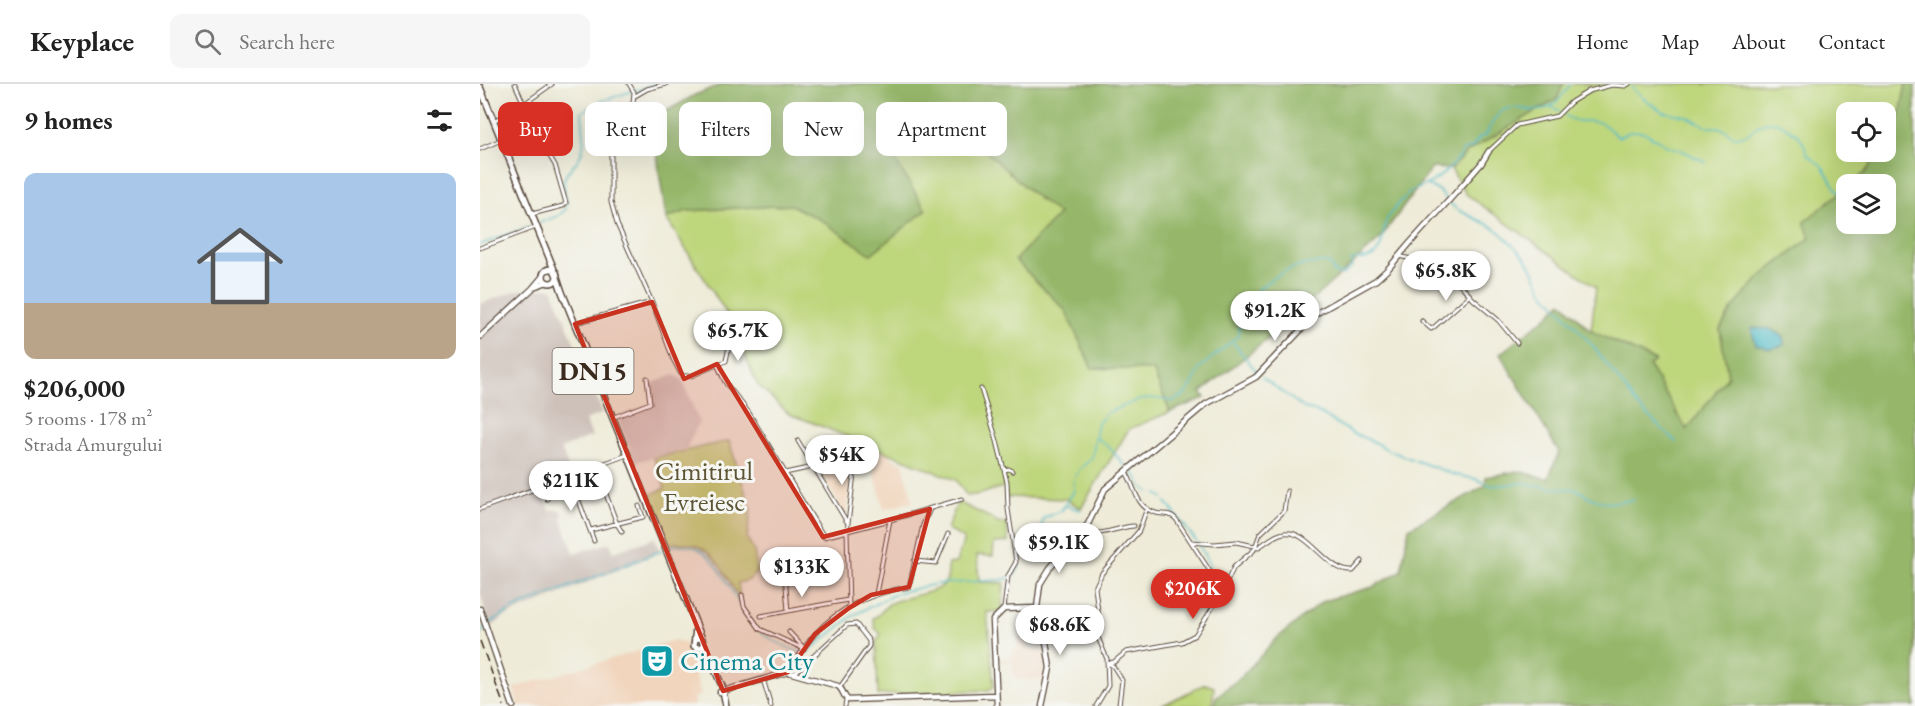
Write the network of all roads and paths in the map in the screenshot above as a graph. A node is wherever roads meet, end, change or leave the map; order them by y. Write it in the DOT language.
graph roads {
  1 [pos="516,84"];
  2 [pos="552,84"];
  3 [pos="629,84"];
  4 [pos="666,84"];
  5 [pos="1629,84"];
  6 [pos="480,87"];
  7 [pos="634,92"];
  8 [pos="523,102"];
  9 [pos="527,102"];
  10 [pos="498,117"];
  11 [pos="493,120"];
  12 [pos="498,132"];
  13 [pos="498,141"];
  14 [pos="480,149"];
  15 [pos="1489,151"];
  16 [pos="507,156"];
  17 [pos="550,156"];
  18 [pos="531,215"];
  19 [pos="536,227"];
  20 [pos="480,248"];
  21 [pos="545,250"];
  22 [pos="1399,256"];
  23 [pos="556,273"];
  24 [pos="547,278"];
  25 [pos="562,292"];
  26 [pos="1470,296"];
  27 [pos="652,302"];
  28 [pos="1422,321"];
  29 [pos="574,324"];
  30 [pos="480,337"];
  31 [pos="731,337"];
  32 [pos="1517,343"];
  33 [pos="717,364"];
  34 [pos="647,378"];
  35 [pos="981,389"];
  36 [pos="612,418"];
  37 [pos="798,441"];
  38 [pos="866,453"];
  39 [pos="627,455"];
  40 [pos="596,467"];
  41 [pos="813,467"];
  42 [pos="1004,470"];
  43 [pos="1125,470"];
  44 [pos="1012,471"];
  45 [pos="785,473"];
  46 [pos="570,477"];
  47 [pos="542,486"];
  48 [pos="1287,490"];
  49 [pos="547,499"];
  50 [pos="962,499"];
  51 [pos="639,506"];
  52 [pos="1147,508"];
  53 [pos="480,509"];
  54 [pos="930,509"];
  55 [pos="890,520"];
  56 [pos="848,523"];
  57 [pos="617,524"];
  58 [pos="1134,526"];
  59 [pos="591,530"];
  60 [pos="847,531"];
  61 [pos="1082,531"];
  62 [pos="622,532"];
  63 [pos="948,534"];
  64 [pos="594,541"];
  65 [pos="1192,542"];
  66 [pos="1255,546"];
  67 [pos="914,561"];
  68 [pos="1362,561"];
  69 [pos="784,562"];
  70 [pos="876,594"];
  71 [pos="1221,594"];
  72 [pos="742,595"];
  73 [pos="848,600"];
  74 [pos="849,608"];
  75 [pos="1037,608"];
  76 [pos="480,609"];
  77 [pos="1004,609"];
  78 [pos="788,611"];
  79 [pos="761,616"];
  80 [pos="696,627"];
  81 [pos="789,632"];
  82 [pos="701,644"];
  83 [pos="804,650"];
  84 [pos="1107,663"];
  85 [pos="788,672"];
  86 [pos="795,673"];
  87 [pos="763,679"];
  88 [pos="840,687"];
  89 [pos="722,691"];
  90 [pos="996,695"];
  91 [pos="846,699"];
  92 [pos="1119,705"];
  93 [pos="513,706"];
  94 [pos="725,706"];
  95 [pos="771,706"];
  96 [pos="845,706"];
  97 [pos="997,706"];
  98 [pos="1042,706"];
  99 [pos="1096,706"];
  1 -- 8 [label="street"];
  2 -- 9 [label="street"];
  3 -- 7 [label="street"];
  4 -- 7 [label="street"];
  5 -- 15 [label="street"];
  6 -- 11 [label="main road, DN15"];
  7 -- 27 [label="street"];
  10 -- 11 [label="street"];
  11 -- 12 [label="main road, DN15"];
  13 -- 14 [label="street"];
  15 -- 22 [label="street"];
  16 -- 18 [label="main road, DN15"];
  17 -- 18 [label="street"];
  18 -- 19 [label="main road, DN15"];
  19 -- 20 [label="street"];
  19 -- 21 [label="main road, DN15"];
  21 -- 23 [label="main road, DN15"];
  21 -- 24 [label="main road, DN15"];
  22 -- 26 [label="street"];
  22 -- 43 [label="street"];
  23 -- 24 [label="main road"];
  23 -- 24 [label="main road"];
  23 -- 25 [label="main road, DN15"];
  24 -- 25 [label="main road, DN15"];
  24 -- 30 [label="street"];
  25 -- 29 [label="main road, DN15"];
  26 -- 28 [label="street"];
  26 -- 32 [label="street"];
  27 -- 29 [label="street"];
  27 -- 33 [label="street"];
  29 -- 36 [label="main road, DN15"];
  31 -- 33 [label="street"];
  33 -- 45 [label="street"];
  34 -- 36 [label="street"];
  35 -- 42 [label="street"];
  36 -- 39 [label="main road, DN15"];
  37 -- 41 [label="street"];
  38 -- 56 [label="street"];
  39 -- 40 [label="street"];
  39 -- 80 [label="main road, DN15"];
  40 -- 46 [label="street"];
  40 -- 57 [label="street"];
  41 -- 45 [label="street"];
  41 -- 56 [label="street"];
  42 -- 44 [label="street"];
  42 -- 77 [label="street"];
  43 -- 52 [label="street"];
  43 -- 61 [label="street"];
  45 -- 60 [label="street"];
  46 -- 47 [label="street"];
  46 -- 59 [label="street"];
  47 -- 49 [label="street"];
  47 -- 53 [label="street"];
  48 -- 66 [label="street"];
  50 -- 54 [label="street"];
  51 -- 57 [label="street"];
  52 -- 65 [label="street"];
  52 -- 84 [label="street"];
  54 -- 55 [label="street"];
  54 -- 67 [label="street"];
  55 -- 60 [label="street"];
  55 -- 70 [label="street"];
  56 -- 60 [label="street"];
  57 -- 59 [label="street"];
  57 -- 62 [label="street"];
  58 -- 61 [label="street"];
  59 -- 64 [label="street"];
  60 -- 73 [label="street"];
  61 -- 75 [label="street"];
  63 -- 67 [label="street"];
  65 -- 66 [label="street"];
  65 -- 71 [label="street"];
  66 -- 68 [label="street"];
  66 -- 71 [label="street"];
  67 -- 70 [label="street"];
  69 -- 78 [label="street"];
  70 -- 74 [label="street"];
  71 -- 84 [label="street"];
  72 -- 83 [label="street"];
  73 -- 74 [label="street"];
  73 -- 78 [label="street"];
  74 -- 83 [label="street"];
  75 -- 77 [label="street"];
  75 -- 98 [label="street"];
  76 -- 93 [label="street"];
  77 -- 90 [label="street"];
  78 -- 79 [label="street"];
  80 -- 82 [label="main road, DN15"];
  80 -- 82 [label="main road, DN15"];
  81 -- 83 [label="street"];
  82 -- 89 [label="main road, DN15"];
  83 -- 85 [label="street"];
  84 -- 92 [label="street"];
  84 -- 99 [label="street"];
  85 -- 86 [label="street"];
  85 -- 87 [label="street"];
  86 -- 88 [label="street"];
  86 -- 88 [label="street"];
  87 -- 89 [label="street"];
  87 -- 95 [label="street"];
  88 -- 91 [label="street"];
  89 -- 94 [label="main road, DN15"];
  90 -- 91 [label="street"];
  90 -- 97 [label="street"];
  91 -- 96 [label="street"];
}
